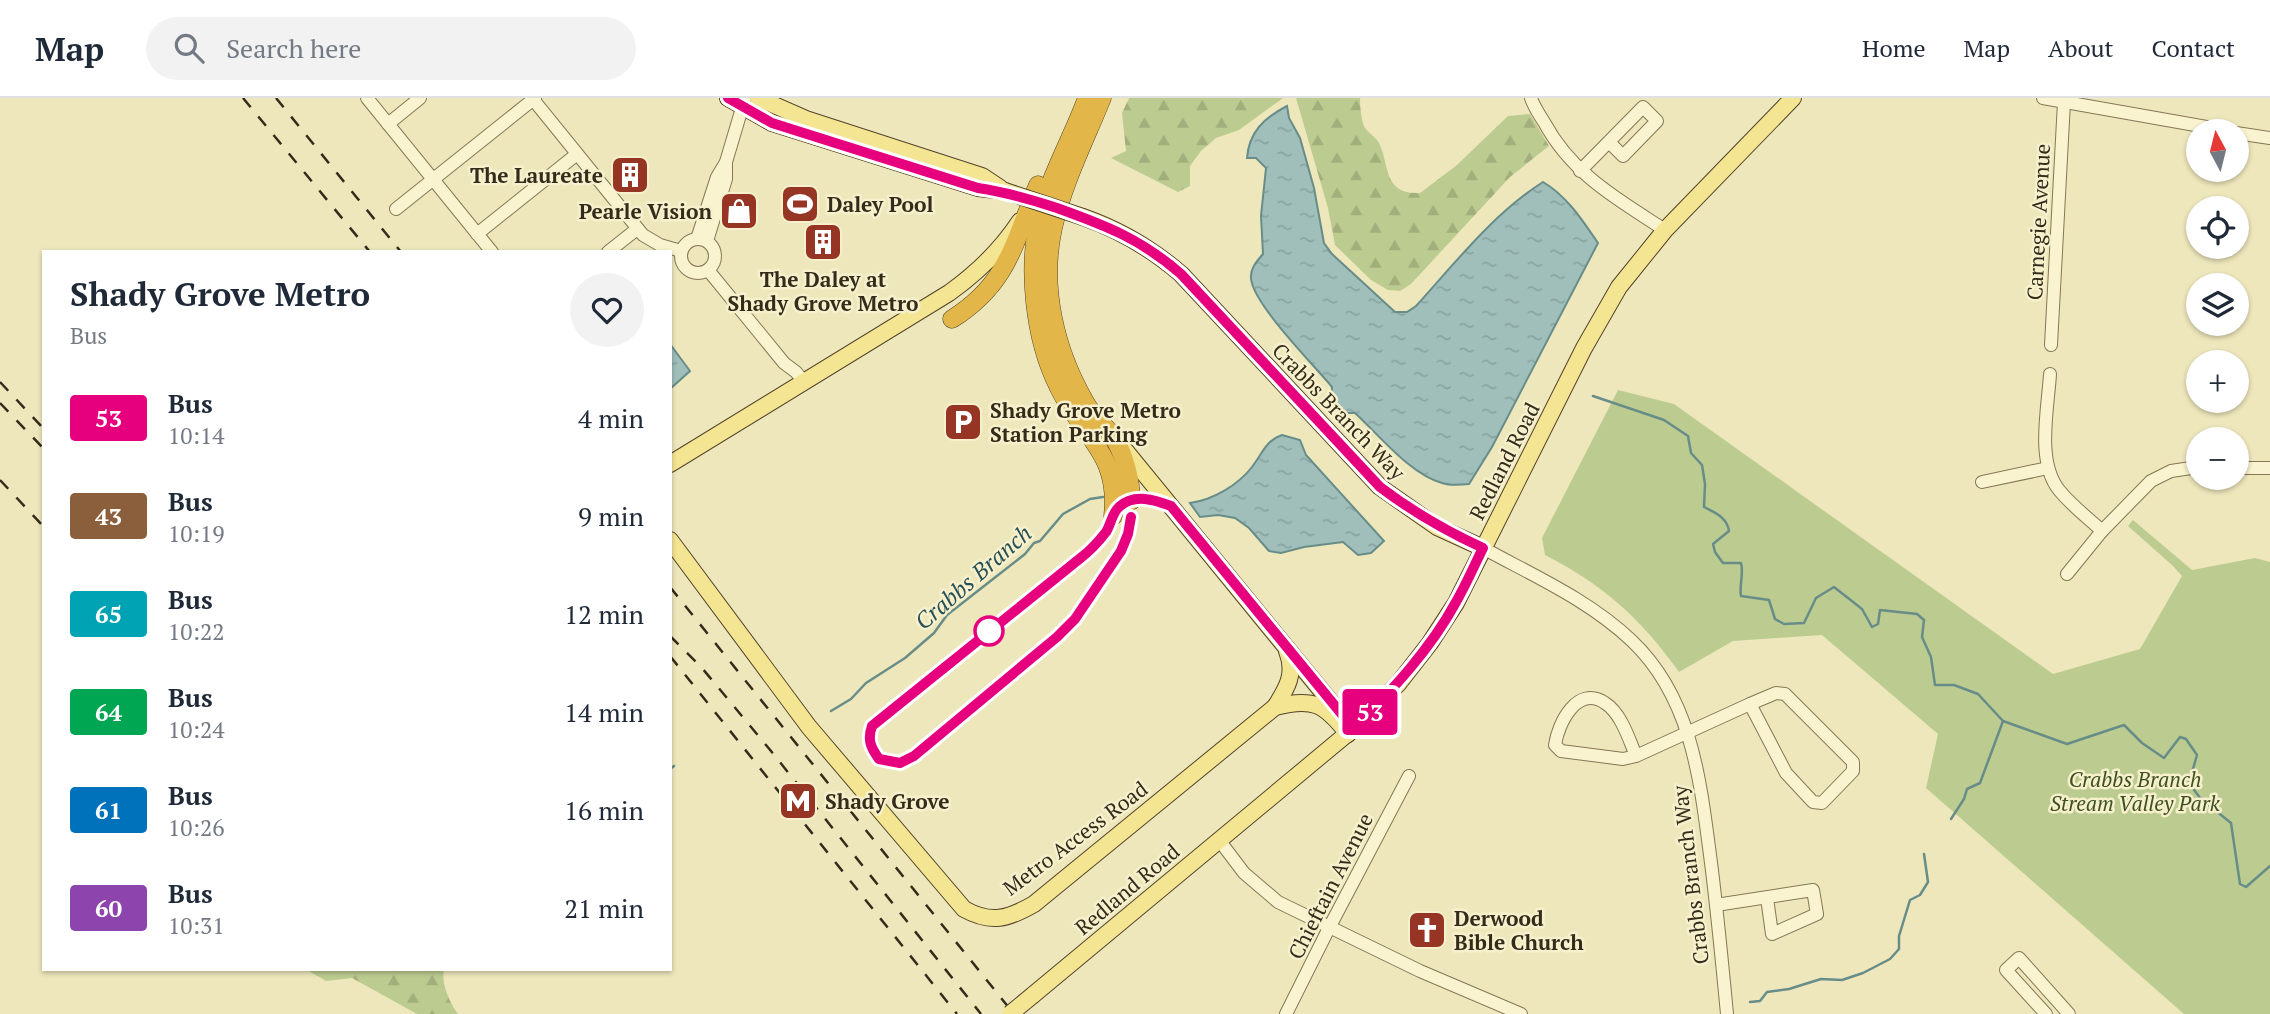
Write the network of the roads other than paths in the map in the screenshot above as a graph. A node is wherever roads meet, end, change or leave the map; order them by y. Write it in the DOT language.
graph roads {
  1 [pos="368,98"];
  2 [pos="421,98"];
  3 [pos="533,98"];
  4 [pos="728,98"];
  5 [pos="758,98"];
  6 [pos="1076,98"];
  7 [pos="1087,98"];
  8 [pos="1102,98"];
  9 [pos="1531,98"];
  10 [pos="1793,98"];
  11 [pos="2043,98"];
  12 [pos="2064,102"];
  13 [pos="744,103"];
  14 [pos="2186,123"];
  15 [pos="388,124"];
  16 [pos="2249,135"];
  17 [pos="2270,138"];
  18 [pos="1609,142"];
  19 [pos="577,154"];
  20 [pos="1580,172"];
  21 [pos="433,179"];
  22 [pos="1005,191"];
  23 [pos="1029,208"];
  24 [pos="396,209"];
  25 [pos="637,229"];
  26 [pos="1665,230"];
  27 [pos="477,234"];
  28 [pos="702,240"];
  29 [pos="490,250"];
  30 [pos="611,250"];
  31 [pos="681,251"];
  32 [pos="708,270"];
  33 [pos="952,319"];
  34 [pos="2051,345"];
  35 [pos="784,363"];
  36 [pos="2050,374"];
  37 [pos="804,382"];
  38 [pos="785,394"];
  39 [pos="1113,436"];
  40 [pos="672,463"];
  41 [pos="2048,468"];
  42 [pos="2249,468"];
  43 [pos="2270,468"];
  44 [pos="2186,469"];
  45 [pos="1982,481"];
  46 [pos="1131,501"];
  47 [pos="1113,516"];
  48 [pos="2102,531"];
  49 [pos="672,543"];
  50 [pos="1483,548"];
  51 [pos="2067,574"];
  52 [pos="1285,646"];
  53 [pos="1750,704"];
  54 [pos="1275,707"];
  55 [pos="1351,731"];
  56 [pos="1688,733"];
  57 [pos="1636,756"];
  58 [pos="1409,776"];
  59 [pos="1219,841"];
  60 [pos="1767,898"];
  61 [pos="1716,905"];
  62 [pos="1329,928"];
  63 [pos="1494,1009"];
  64 [pos="2064,1009"];
  65 [pos="1010,1014"];
  66 [pos="1286,1014"];
  67 [pos="1521,1014"];
  68 [pos="1727,1014"];
  69 [pos="2048,1014"];
  1 -- 15 [label="street"];
  2 -- 15 [label="street"];
  3 -- 19 [label="street"];
  3 -- 21 [label="street"];
  4 -- 13 [label="main road, Crabbs Branch Way"];
  5 -- 22 [label="main road, Crabbs Branch Way"];
  6 -- 23 [label="highway"];
  7 -- 47 [label="highway"];
  8 -- 39 [label="highway"];
  9 -- 20 [label="street"];
  10 -- 26 [label="main road, Redland Road"];
  11 -- 12 [label="street"];
  12 -- 14 [label="street"];
  12 -- 34 [label="street, Carnegie Avenue"];
  13 -- 22 [label="main road, Crabbs Branch Way"];
  13 -- 28 [label="street"];
  15 -- 21 [label="street"];
  16 -- 17 [label="street"];
  18 -- 20 [label="street"];
  19 -- 25 [label="street"];
  19 -- 27 [label="street"];
  20 -- 26 [label="street"];
  21 -- 24 [label="street"];
  21 -- 27 [label="street"];
  22 -- 50 [label="main road, Crabbs Branch Way, bridge"];
  23 -- 33 [label="highway"];
  23 -- 37 [label="main road"];
  25 -- 30 [label="street"];
  25 -- 31 [label="street"];
  26 -- 50 [label="main road, Redland Road"];
  27 -- 29 [label="street"];
  28 -- 31 [label="street"];
  28 -- 32 [label="street"];
  31 -- 32 [label="street"];
  32 -- 35 [label="street"];
  35 -- 37 [label="street"];
  35 -- 38 [label="street"];
  36 -- 41 [label="street"];
  37 -- 38 [label="main road"];
  38 -- 40 [label="main road"];
  39 -- 46 [label="highway"];
  39 -- 52 [label="main road"];
  41 -- 45 [label="street"];
  41 -- 48 [label="street"];
  42 -- 43 [label="street"];
  44 -- 48 [label="street"];
  48 -- 51 [label="street"];
  49 -- 54 [label="main road, Metro Access Road"];
  50 -- 55 [label="main road, Redland Road"];
  50 -- 56 [label="street, Crabbs Branch Way"];
  52 -- 54 [label="main road"];
  52 -- 55 [label="main road"];
  53 -- 53 [label="street"];
  53 -- 56 [label="street"];
  54 -- 55 [label="main road"];
  55 -- 59 [label="main road, Redland Road"];
  56 -- 57 [label="street"];
  56 -- 61 [label="street, Crabbs Branch Way"];
  57 -- 57 [label="street"];
  58 -- 62 [label="street, Chieftain Avenue"];
  59 -- 62 [label="street"];
  59 -- 65 [label="main road, Redland Road, bridge"];
  60 -- 60 [label="street"];
  60 -- 61 [label="street"];
  61 -- 68 [label="street, Crabbs Branch Way"];
  62 -- 63 [label="street"];
  62 -- 66 [label="street, Chieftain Avenue"];
  63 -- 67 [label="street"];
  64 -- 69 [label="street"];
  64 -- 69 [label="street"];
}
